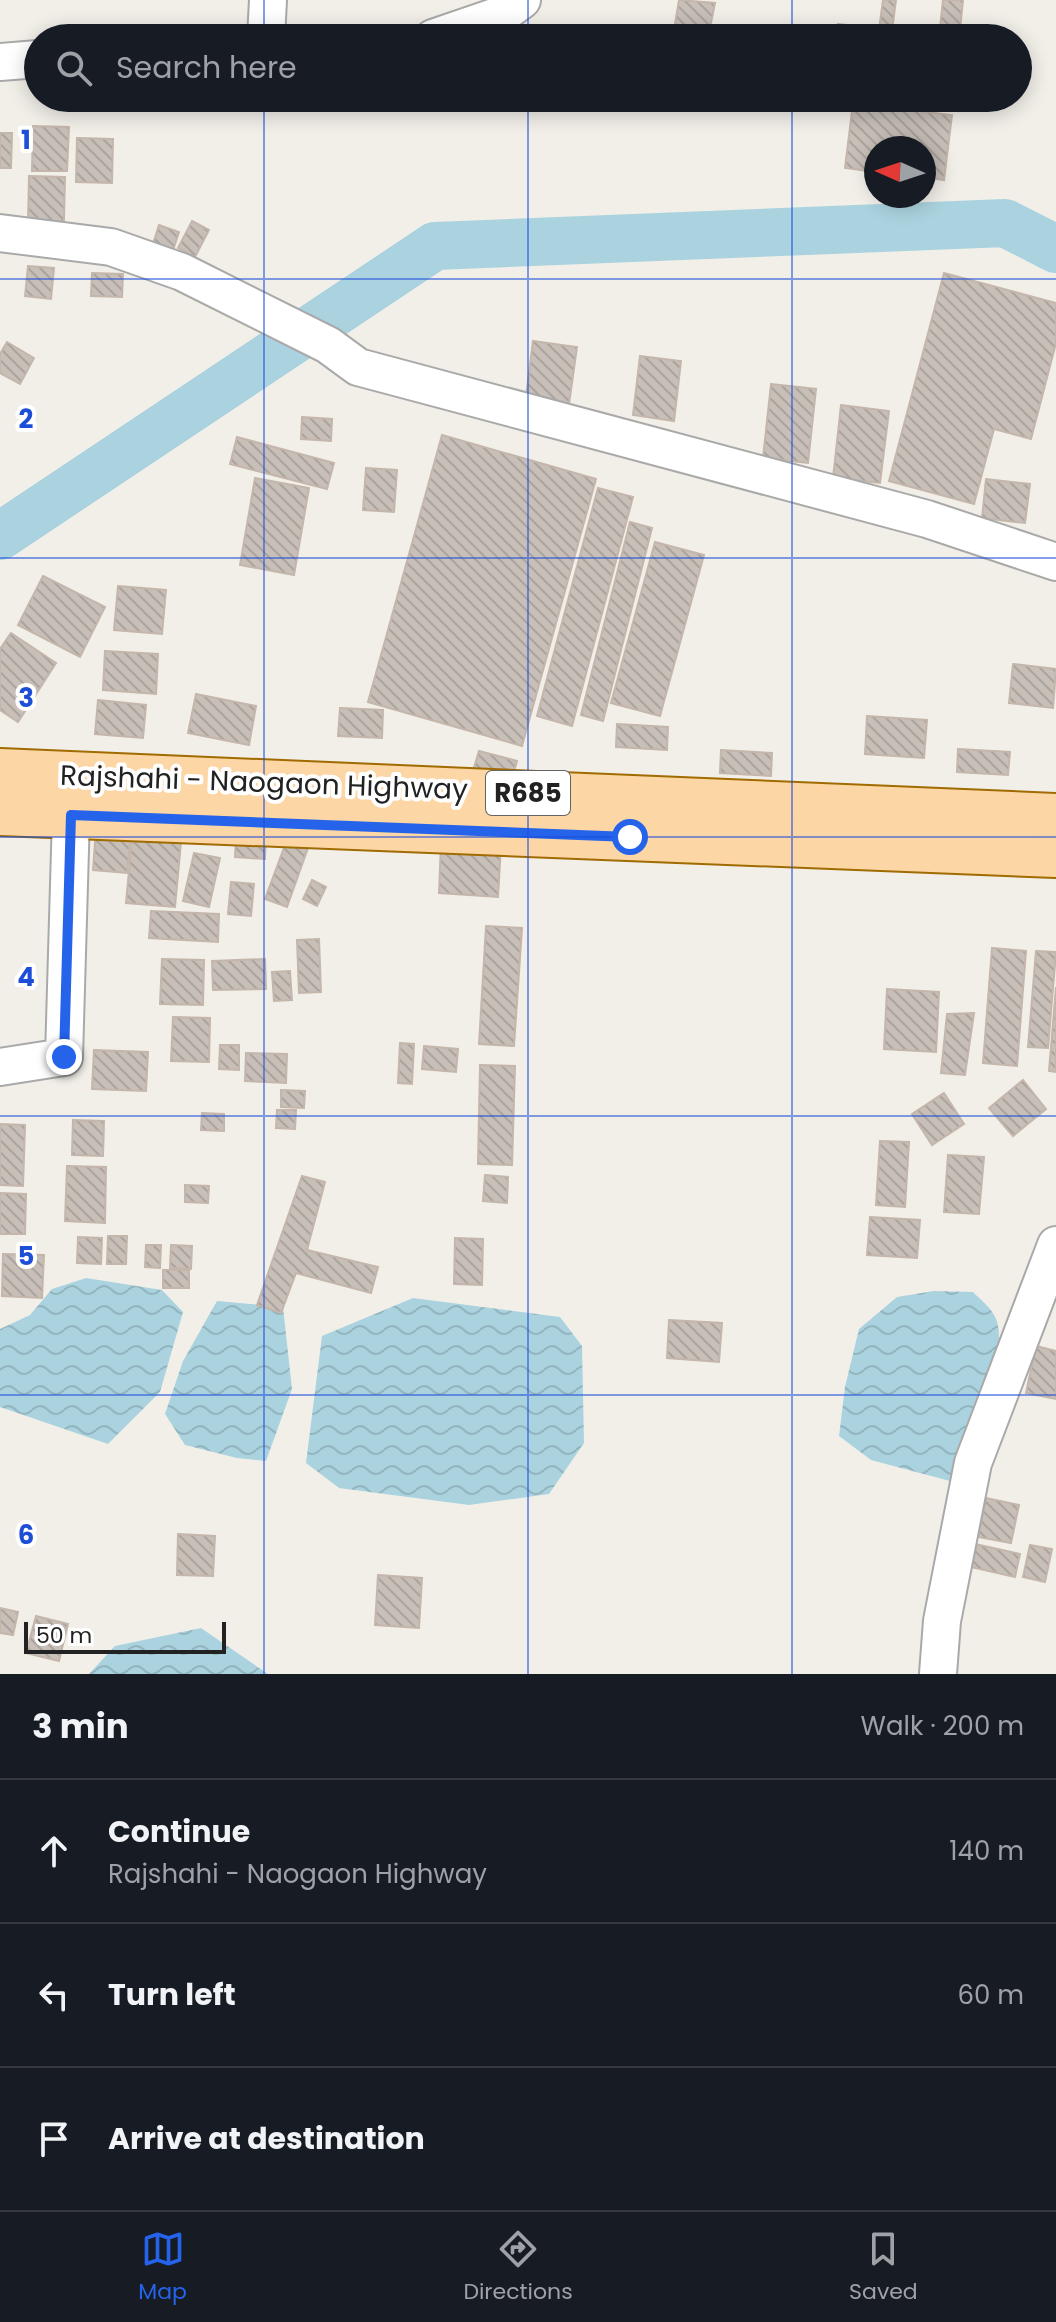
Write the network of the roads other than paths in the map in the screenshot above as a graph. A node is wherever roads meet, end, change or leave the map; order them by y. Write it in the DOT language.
graph roads {
  1 [pos="268,0"];
  2 [pos="522,0"];
  3 [pos="267,24"];
  4 [pos="474,24"];
  5 [pos="24,60"];
  6 [pos="0,62"];
  7 [pos="0,233"];
  8 [pos="1056,562"];
  9 [pos="0,771"];
  10 [pos="0,813"];
  11 [pos="71,815"];
  12 [pos="1056,816"];
  13 [pos="630,818"];
  14 [pos="1056,855"];
  15 [pos="0,1067"];
  16 [pos="1056,1245"];
  17 [pos="938,1674"];
  1 -- 3 [label="street"];
  2 -- 4 [label="street"];
  5 -- 6 [label="street"];
  7 -- 8 [label="street"];
  9 -- 13 [label="main road, Rajshahi - Naogaon Highway / R685"];
  10 -- 11 [label="main road, Rajshahi - Naogaon Highway / R685"];
  11 -- 13 [label="main road, Rajshahi - Naogaon Highway / R685"];
  11 -- 15 [label="street"];
  12 -- 13 [label="main road, Rajshahi - Naogaon Highway / R685"];
  13 -- 14 [label="main road, Rajshahi - Naogaon Highway / R685"];
  16 -- 17 [label="street"];
}
